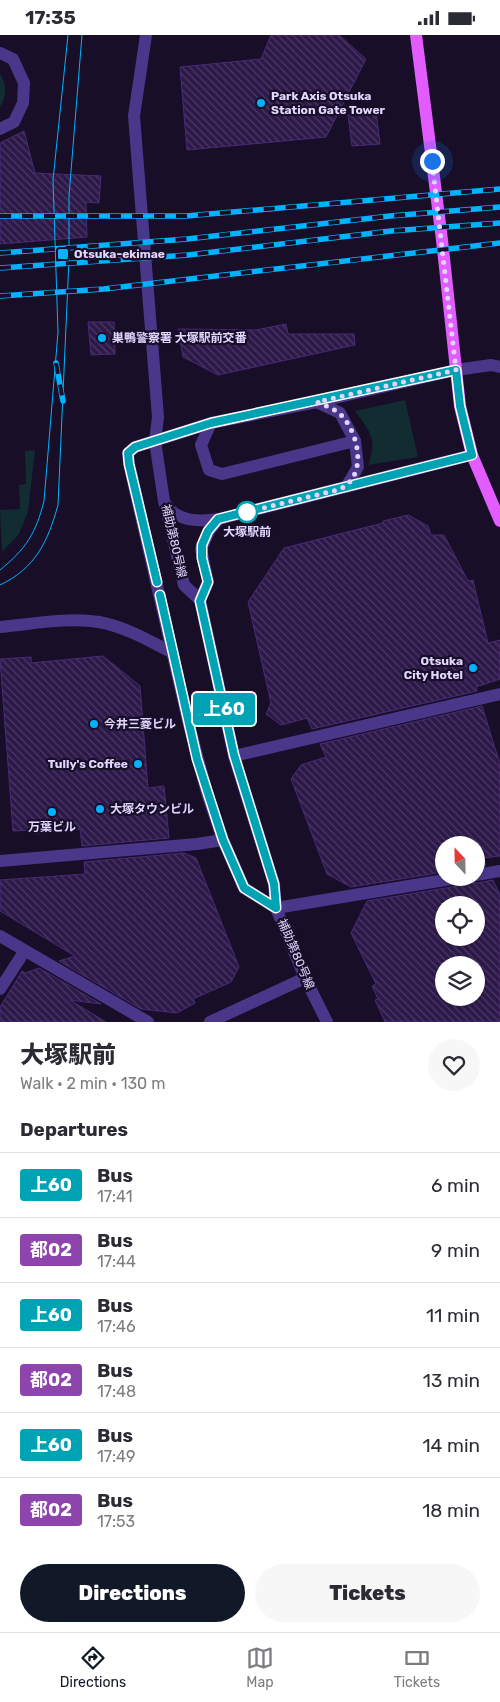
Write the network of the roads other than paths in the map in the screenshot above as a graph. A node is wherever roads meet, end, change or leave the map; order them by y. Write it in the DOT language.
graph roads {
  1 [pos="146,35"];
  2 [pos="416,35"];
  3 [pos="0,53"];
  4 [pos="0,129"];
  5 [pos="500,367"];
  6 [pos="456,370"];
  7 [pos="317,402"];
  8 [pos="211,423"];
  9 [pos="155,441"];
  10 [pos="355,441"];
  11 [pos="472,455"];
  12 [pos="346,487"];
  13 [pos="164,501"];
  14 [pos="218,519"];
  15 [pos="500,521"];
  16 [pos="200,601"];
  17 [pos="0,627"];
  18 [pos="173,653"];
  19 [pos="500,694"];
  20 [pos="234,755"];
  21 [pos="223,840"];
  22 [pos="0,861"];
  23 [pos="500,871"];
  24 [pos="485,874"];
  25 [pos="435,882"];
  26 [pos="276,908"];
  27 [pos="0,936"];
  28 [pos="24,952"];
  29 [pos="305,978"];
  30 [pos="0,989"];
  31 [pos="148,1022"];
  32 [pos="210,1022"];
  33 [pos="327,1022"];
  1 -- 9 [label="street, 補助第80号線"];
  2 -- 6 [label="main road"];
  3 -- 4 [label="street"];
  5 -- 6 [label="street"];
  6 -- 7 [label="street"];
  6 -- 11 [label="main road"];
  7 -- 8 [label="street"];
  7 -- 10 [label="street"];
  8 -- 9 [label="street"];
  8 -- 10 [label="street"];
  9 -- 13 [label="street, 補助第80号線"];
  9 -- 18 [label="street"];
  10 -- 12 [label="street"];
  11 -- 12 [label="street"];
  11 -- 15 [label="main road"];
  12 -- 14 [label="street"];
  13 -- 14 [label="street"];
  13 -- 16 [label="street, 補助第80号線"];
  14 -- 16 [label="street"];
  16 -- 20 [label="street, 補助第80号線"];
  17 -- 18 [label="street"];
  18 -- 21 [label="street"];
  19 -- 20 [label="street"];
  20 -- 26 [label="street, 補助第80号線"];
  21 -- 22 [label="street"];
  21 -- 26 [label="street"];
  23 -- 24 [label="street"];
  25 -- 26 [label="street"];
  26 -- 29 [label="street, 補助第80号線"];
  27 -- 28 [label="street"];
  28 -- 30 [label="street"];
  28 -- 31 [label="street"];
  29 -- 32 [label="street"];
  29 -- 33 [label="street, 補助第80号線"];
}
